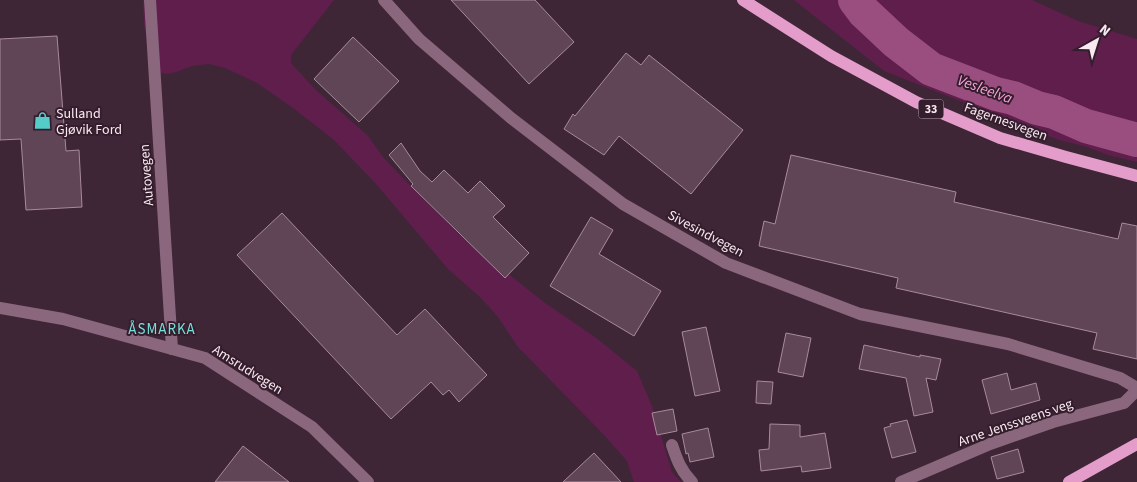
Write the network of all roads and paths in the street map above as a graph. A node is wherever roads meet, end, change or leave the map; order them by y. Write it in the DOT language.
graph roads {
  1 [pos="150,0"];
  2 [pos="384,0"];
  3 [pos="743,0"];
  4 [pos="1137,176"];
  5 [pos="0,308"];
  6 [pos="172,349"];
  7 [pos="1137,389"];
  8 [pos="1137,444"];
  9 [pos="672,445"];
  10 [pos="368,482"];
  11 [pos="692,482"];
  12 [pos="901,482"];
  13 [pos="1069,482"];
  1 -- 6 [label="street, Autovegen"];
  2 -- 7 [label="street, Sivesindvegen"];
  3 -- 4 [label="main road, Fagernesvegen / 33"];
  5 -- 6 [label="street, Amsrudvegen"];
  6 -- 10 [label="street, Amsrudvegen"];
  7 -- 12 [label="street, Arne Jenssveens veg"];
  8 -- 13 [label="main road"];
  9 -- 11 [label="street"];
}
